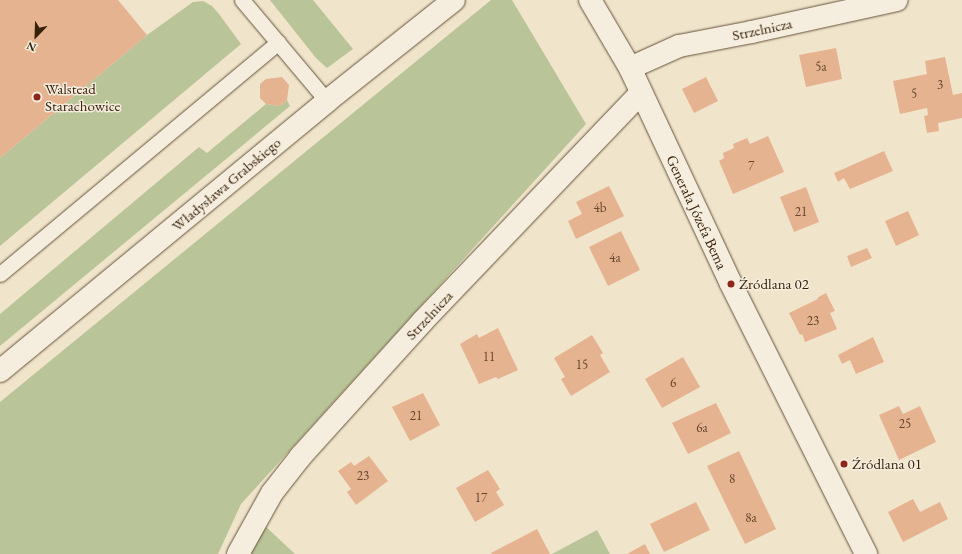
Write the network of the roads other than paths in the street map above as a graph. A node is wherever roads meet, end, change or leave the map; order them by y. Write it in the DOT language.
graph roads {
  1 [pos="242,0"];
  2 [pos="454,0"];
  3 [pos="590,0"];
  4 [pos="897,0"];
  5 [pos="278,42"];
  6 [pos="630,68"];
  7 [pos="641,93"];
  8 [pos="326,101"];
  9 [pos="0,274"];
  10 [pos="0,371"];
  11 [pos="238,554"];
  12 [pos="866,554"];
  1 -- 5 [label="lane"];
  2 -- 8 [label="street, Władysława Grabskiego"];
  3 -- 6 [label="street, Generała Józefa Bema"];
  4 -- 6 [label="street, Strzelnicza"];
  5 -- 8 [label="lane"];
  5 -- 9 [label="lane"];
  6 -- 7 [label="street, Generała Józefa Bema"];
  7 -- 11 [label="street, Strzelnicza"];
  7 -- 12 [label="street, Generała Józefa Bema"];
  8 -- 10 [label="street, Władysława Grabskiego"];
}
